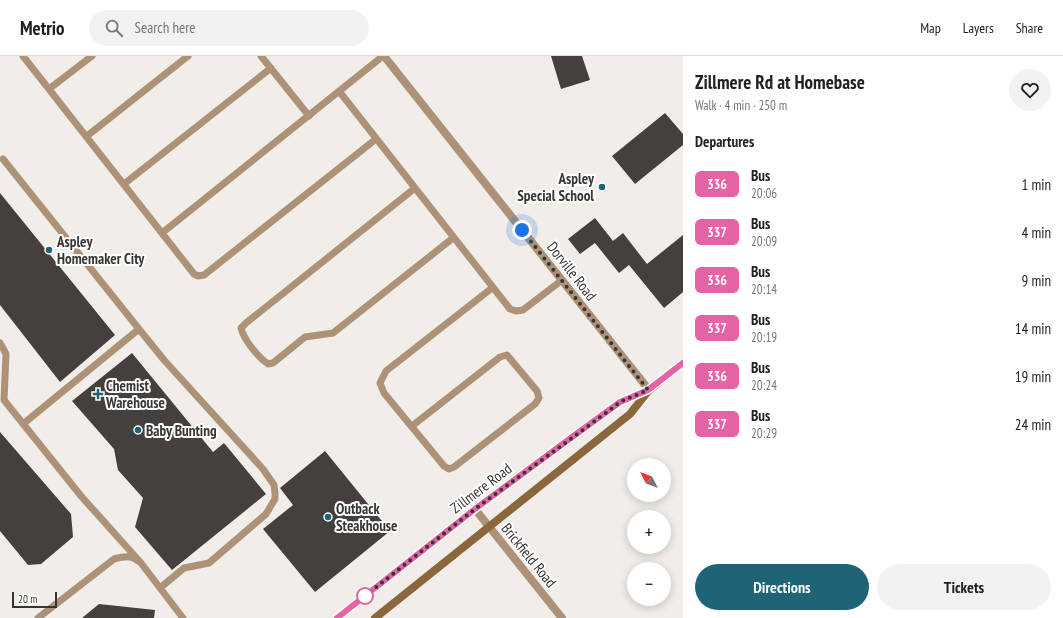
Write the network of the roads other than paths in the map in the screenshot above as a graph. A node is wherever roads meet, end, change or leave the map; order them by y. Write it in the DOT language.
graph roads {
  1 [pos="23,56"];
  2 [pos="92,56"];
  3 [pos="188,56"];
  4 [pos="261,56"];
  5 [pos="384,56"];
  6 [pos="271,68"];
  7 [pos="49,89"];
  8 [pos="339,91"];
  9 [pos="308,116"];
  10 [pos="87,136"];
  11 [pos="376,139"];
  12 [pos="3,160"];
  13 [pos="124,184"];
  14 [pos="415,188"];
  15 [pos="162,233"];
  16 [pos="453,238"];
  17 [pos="562,280"];
  18 [pos="492,288"];
  19 [pos="139,329"];
  20 [pos="0,343"];
  21 [pos="683,363"];
  22 [pos="648,390"];
  23 [pos="22,424"];
  24 [pos="412,426"];
  25 [pos="475,509"];
  26 [pos="489,527"];
  27 [pos="140,563"];
  28 [pos="160,588"];
  29 [pos="38,618"];
  30 [pos="183,618"];
  31 [pos="337,618"];
  32 [pos="375,618"];
  33 [pos="562,618"];
  1 -- 7 [label="lane"];
  2 -- 7 [label="lane"];
  3 -- 10 [label="lane"];
  4 -- 6 [label="lane"];
  5 -- 8 [label="lane"];
  5 -- 17 [label="street, Dorville Road"];
  6 -- 9 [label="lane"];
  6 -- 13 [label="lane"];
  7 -- 10 [label="lane"];
  8 -- 9 [label="lane"];
  8 -- 11 [label="lane"];
  9 -- 15 [label="lane"];
  10 -- 13 [label="lane"];
  11 -- 14 [label="lane"];
  11 -- 15 [label="lane"];
  12 -- 19 [label="lane"];
  13 -- 15 [label="lane"];
  14 -- 16 [label="lane"];
  14 -- 16 [label="lane"];
  16 -- 18 [label="lane"];
  17 -- 18 [label="lane"];
  17 -- 22 [label="street, Dorville Road"];
  18 -- 24 [label="lane"];
  19 -- 23 [label="lane"];
  19 -- 28 [label="lane"];
  20 -- 23 [label="lane"];
  21 -- 22 [label="main road, Zillmere Road"];
  22 -- 25 [label="main road, Zillmere Road"];
  22 -- 26 [label="main road, Zillmere Road"];
  23 -- 27 [label="lane"];
  24 -- 24 [label="lane"];
  25 -- 26 [label="street, Brickfield Road"];
  25 -- 31 [label="main road, Zillmere Road"];
  26 -- 32 [label="main road, Zillmere Road"];
  26 -- 33 [label="street, Brickfield Road"];
  27 -- 28 [label="lane"];
  27 -- 29 [label="lane"];
  28 -- 30 [label="lane"];
}
